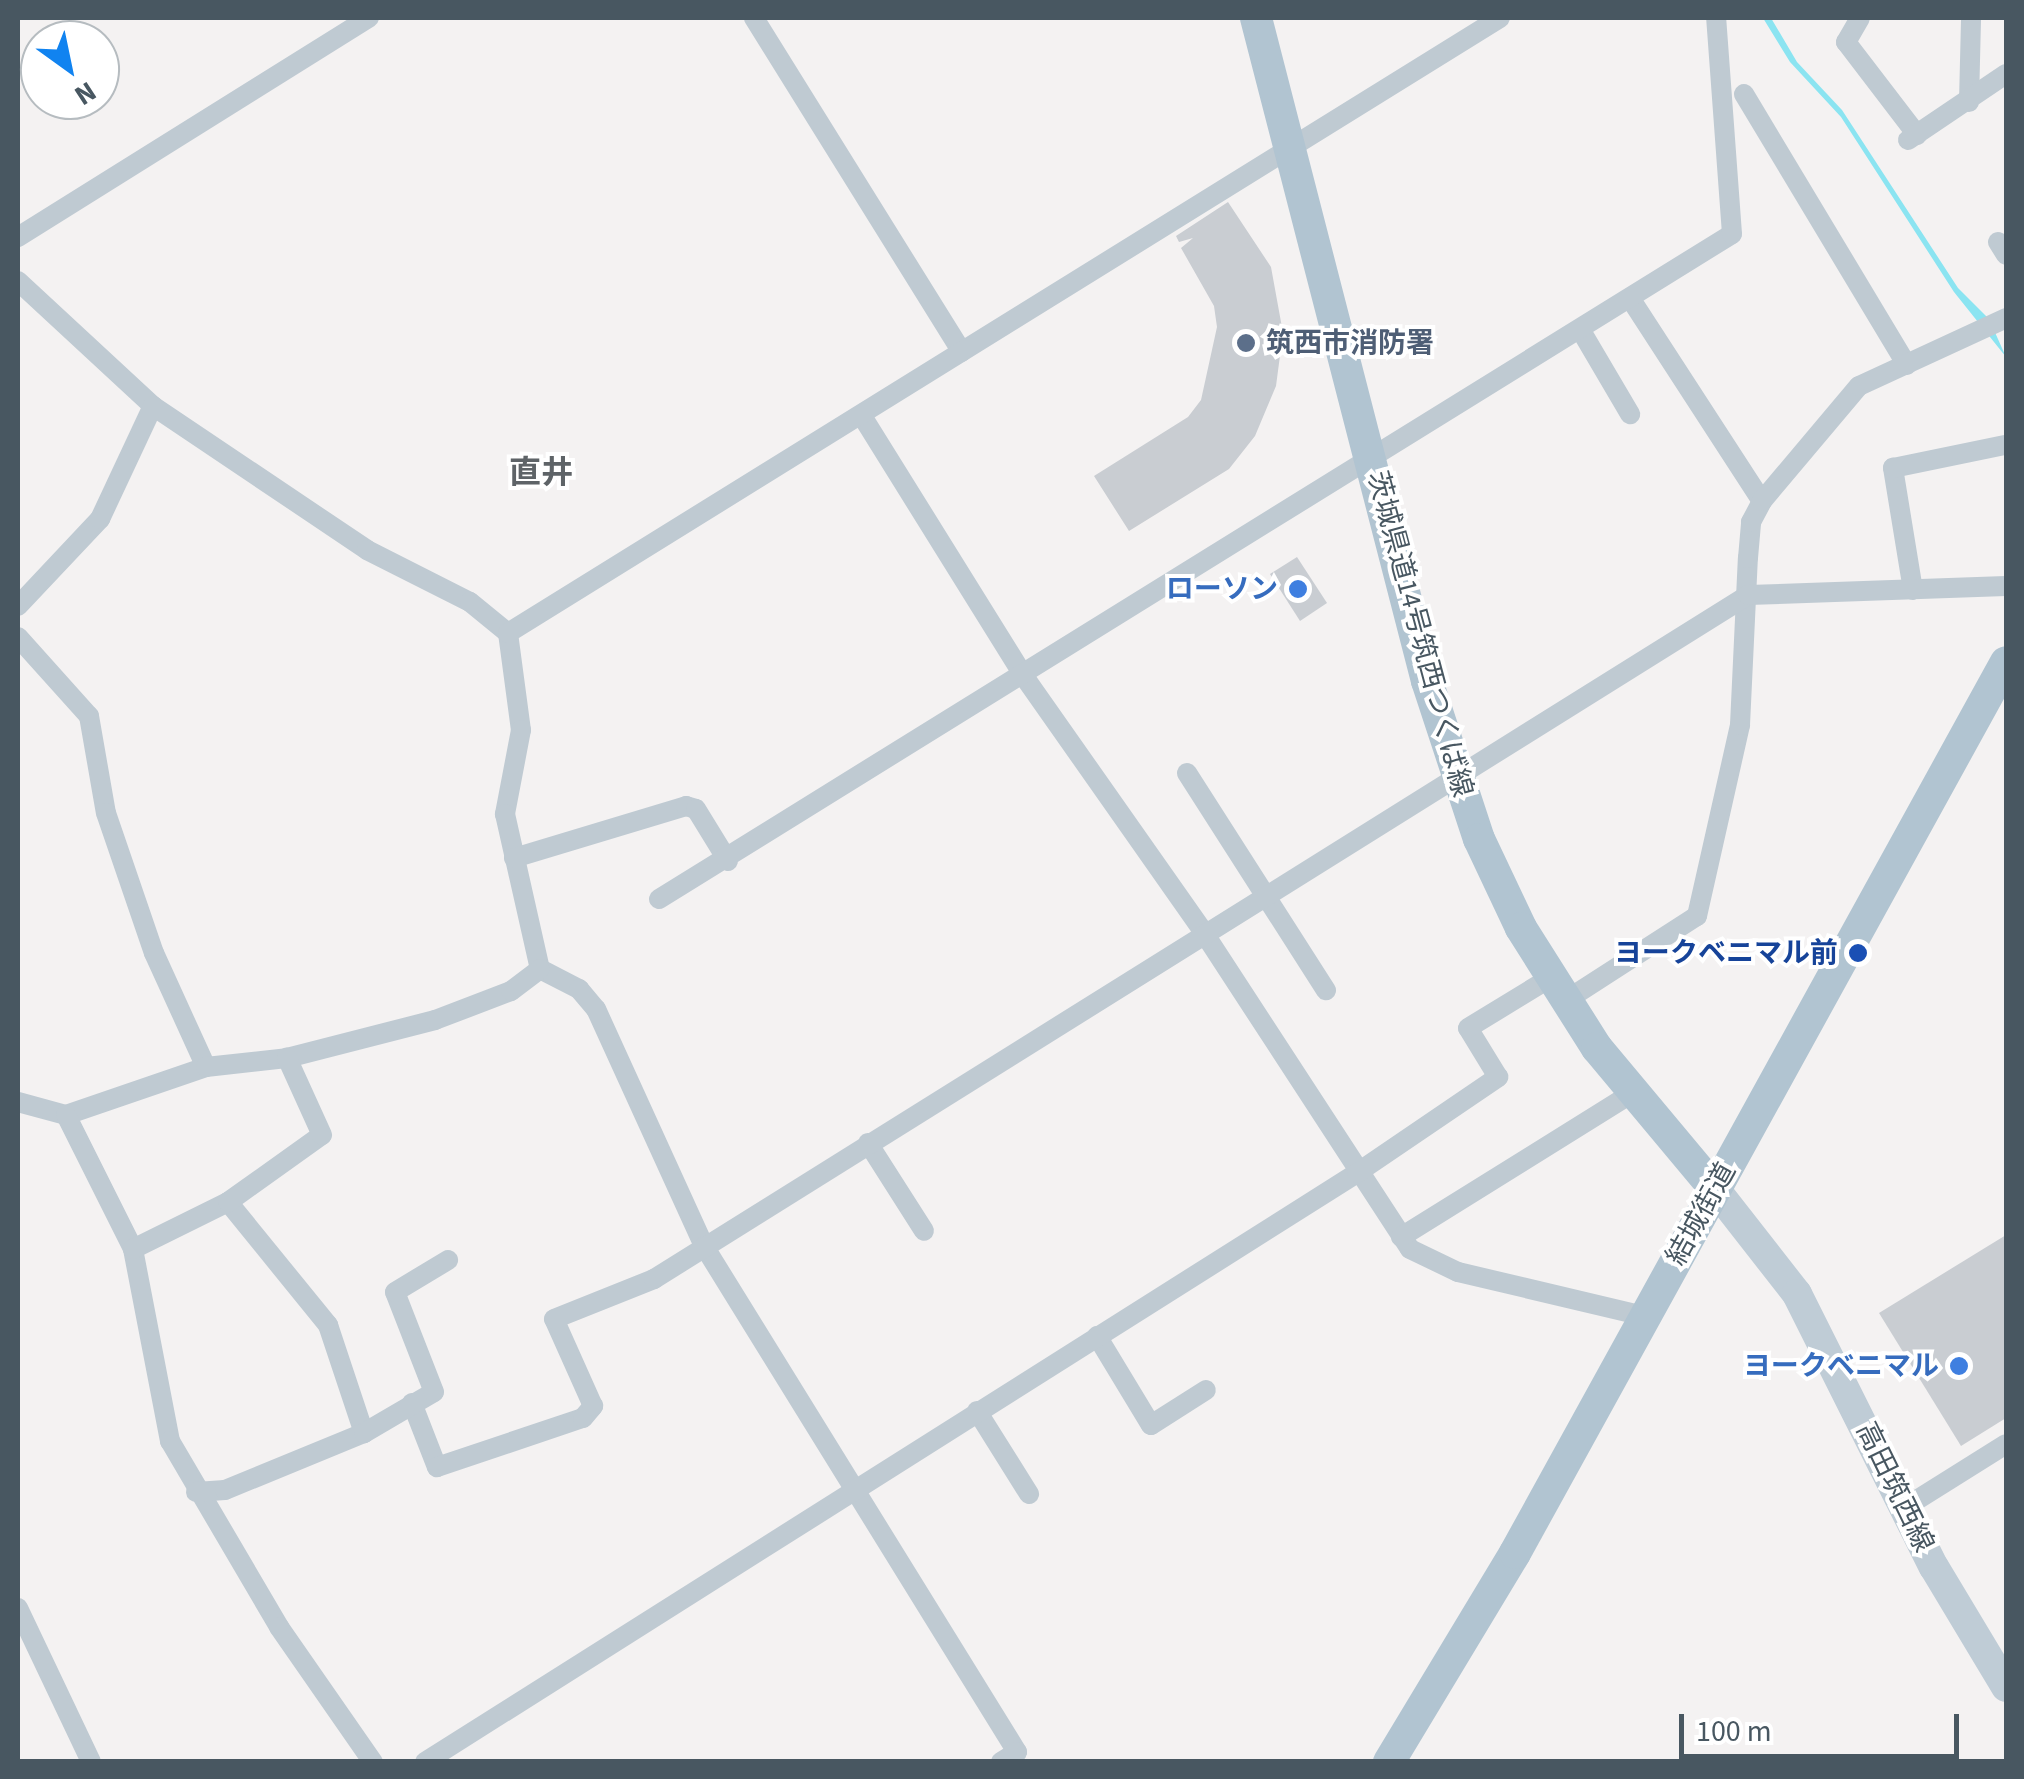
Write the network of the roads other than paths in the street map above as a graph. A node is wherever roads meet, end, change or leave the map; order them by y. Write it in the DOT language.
graph roads {
  1 [pos="369,18"];
  2 [pos="754,18"];
  3 [pos="1256,18"];
  4 [pos="1500,18"];
  5 [pos="1716,18"];
  6 [pos="1860,18"];
  7 [pos="1971,18"];
  8 [pos="2006,74"];
  9 [pos="1744,94"];
  10 [pos="1969,102"];
  11 [pos="1290,148"];
  12 [pos="18,237"];
  13 [pos="18,281"];
  14 [pos="1630,298"];
  15 [pos="1995,324"];
  16 [pos="1580,330"];
  17 [pos="962,352"];
  18 [pos="1907,364"];
  19 [pos="153,406"];
  20 [pos="1630,414"];
  21 [pos="862,416"];
  22 [pos="2005,445"];
  23 [pos="1372,460"];
  24 [pos="1762,501"];
  25 [pos="2006,586"];
  26 [pos="1913,590"];
  27 [pos="1748,595"];
  28 [pos="18,606"];
  29 [pos="508,633"];
  30 [pos="21,647"];
  31 [pos="2006,662"];
  32 [pos="1023,675"];
  33 [pos="1187,773"];
  34 [pos="1455,775"];
  35 [pos="514,858"];
  36 [pos="728,860"];
  37 [pos="1265,894"];
  38 [pos="659,899"];
  39 [pos="1204,933"];
  40 [pos="540,969"];
  41 [pos="1558,989"];
  42 [pos="1326,990"];
  43 [pos="288,1058"];
  44 [pos="206,1068"];
  45 [pos="1630,1094"];
  46 [pos="18,1102"];
  47 [pos="66,1115"];
  48 [pos="868,1143"];
  49 [pos="1358,1174"];
  50 [pos="1715,1189"];
  51 [pos="228,1202"];
  52 [pos="924,1231"];
  53 [pos="1401,1236"];
  54 [pos="704,1246"];
  55 [pos="133,1249"];
  56 [pos="448,1260"];
  57 [pos="1644,1316"];
  58 [pos="1096,1336"];
  59 [pos="1206,1390"];
  60 [pos="412,1402"];
  61 [pos="977,1411"];
  62 [pos="364,1433"];
  63 [pos="2006,1444"];
  64 [pos="855,1487"];
  65 [pos="196,1492"];
  66 [pos="1030,1494"];
  67 [pos="1904,1508"];
  68 [pos="18,1608"];
  69 [pos="2005,1682"];
  70 [pos="91,1762"];
  71 [pos="373,1762"];
  72 [pos="424,1762"];
  73 [pos="1001,1762"];
  74 [pos="1389,1762"];
  1 -- 12 [label="street"];
  2 -- 17 [label="street"];
  3 -- 11 [label="main road, 茨城県道14号筑西つくば線"];
  4 -- 11 [label="street"];
  5 -- 14 [label="street"];
  6 -- 10 [label="street"];
  7 -- 10 [label="street"];
  8 -- 10 [label="street"];
  9 -- 18 [label="street"];
  11 -- 17 [label="street"];
  11 -- 23 [label="main road, 茨城県道14号筑西つくば線"];
  13 -- 19 [label="street"];
  14 -- 16 [label="street"];
  14 -- 24 [label="street"];
  15 -- 18 [label="street"];
  16 -- 20 [label="street"];
  16 -- 23 [label="street"];
  17 -- 21 [label="street"];
  18 -- 24 [label="street"];
  19 -- 28 [label="street"];
  19 -- 29 [label="street"];
  21 -- 29 [label="street"];
  21 -- 32 [label="street"];
  22 -- 26 [label="street"];
  23 -- 32 [label="street"];
  23 -- 34 [label="main road, 茨城県道14号筑西つくば線"];
  24 -- 27 [label="street"];
  25 -- 26 [label="street"];
  26 -- 27 [label="street"];
  27 -- 34 [label="street"];
  27 -- 41 [label="street"];
  29 -- 35 [label="street"];
  30 -- 44 [label="street"];
  31 -- 50 [label="main road, 結城街道"];
  32 -- 36 [label="street"];
  32 -- 39 [label="street"];
  33 -- 37 [label="street"];
  34 -- 37 [label="street"];
  34 -- 41 [label="main road, 茨城県道14号筑西つくば線"];
  35 -- 36 [label="street"];
  35 -- 40 [label="street"];
  36 -- 38 [label="street"];
  37 -- 39 [label="street"];
  37 -- 42 [label="street"];
  39 -- 48 [label="street"];
  39 -- 49 [label="street"];
  40 -- 43 [label="street"];
  40 -- 54 [label="street"];
  41 -- 45 [label="main road, 茨城県道14号筑西つくば線"];
  41 -- 49 [label="street"];
  43 -- 44 [label="street"];
  43 -- 51 [label="street"];
  44 -- 47 [label="street"];
  45 -- 50 [label="main road, 茨城県道14号筑西つくば線"];
  45 -- 53 [label="street"];
  46 -- 47 [label="street"];
  47 -- 55 [label="street"];
  48 -- 52 [label="street"];
  48 -- 54 [label="street"];
  49 -- 53 [label="street"];
  49 -- 58 [label="street"];
  50 -- 57 [label="main road, 結城街道"];
  50 -- 67 [label="main road, 高田筑西線"];
  51 -- 55 [label="street"];
  51 -- 62 [label="street"];
  53 -- 57 [label="street"];
  54 -- 60 [label="street"];
  54 -- 64 [label="street"];
  55 -- 65 [label="street"];
  56 -- 60 [label="street"];
  57 -- 74 [label="main road, 結城街道"];
  58 -- 59 [label="street"];
  58 -- 61 [label="street"];
  60 -- 62 [label="street"];
  61 -- 64 [label="street"];
  61 -- 66 [label="street"];
  62 -- 65 [label="street"];
  63 -- 67 [label="street"];
  64 -- 72 [label="street"];
  64 -- 73 [label="street"];
  65 -- 71 [label="street"];
  67 -- 69 [label="main road, 高田筑西線"];
  68 -- 70 [label="street"];
}
